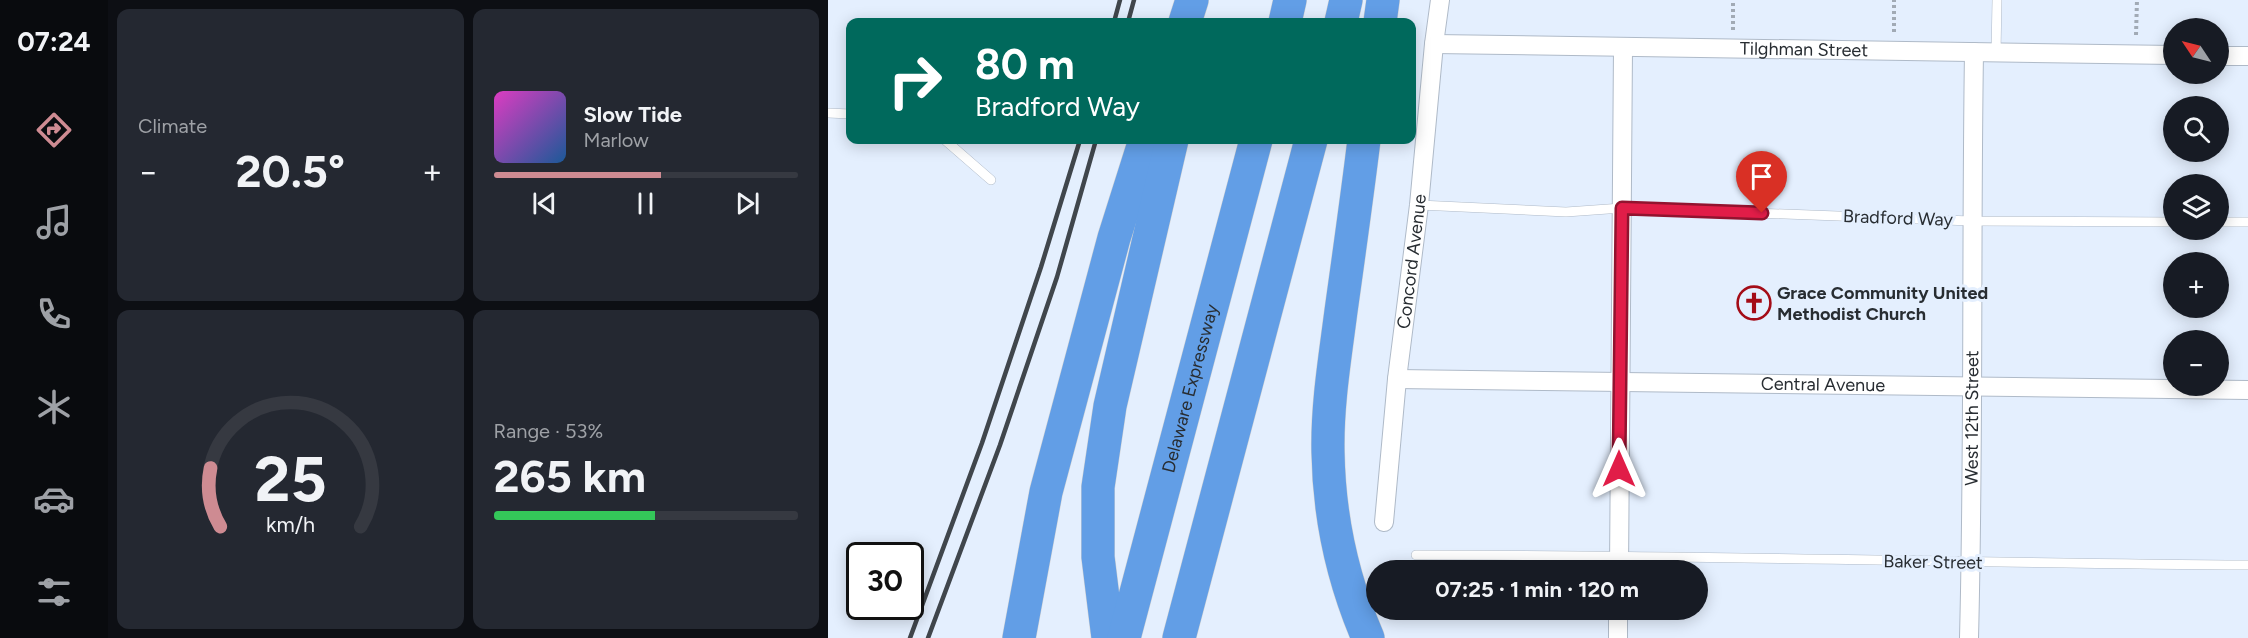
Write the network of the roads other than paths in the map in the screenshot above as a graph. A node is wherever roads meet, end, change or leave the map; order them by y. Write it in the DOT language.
graph roads {
  1 [pos="1192,0"];
  2 [pos="1200,0"];
  3 [pos="1290,0"];
  4 [pos="1346,0"];
  5 [pos="1383,0"];
  6 [pos="1440,0"];
  7 [pos="1997,0"];
  8 [pos="1186,18"];
  9 [pos="1198,18"];
  10 [pos="1286,18"];
  11 [pos="1342,18"];
  12 [pos="1381,18"];
  13 [pos="1434,44"];
  14 [pos="1623,48"];
  15 [pos="1974,52"];
  16 [pos="1996,53"];
  17 [pos="2163,55"];
  18 [pos="2229,56"];
  19 [pos="2248,56"];
  20 [pos="828,113"];
  21 [pos="846,114"];
  22 [pos="950,144"];
  23 [pos="1144,144"];
  24 [pos="1171,144"];
  25 [pos="1255,144"];
  26 [pos="1310,144"];
  27 [pos="1363,144"];
  28 [pos="991,180"];
  29 [pos="1419,205"];
  30 [pos="1622,208"];
  31 [pos="1971,221"];
  32 [pos="2163,222"];
  33 [pos="2229,222"];
  34 [pos="2248,222"];
  35 [pos="1397,379"];
  36 [pos="1619,382"];
  37 [pos="1973,387"];
  38 [pos="2248,390"];
  39 [pos="1384,522"];
  40 [pos="1416,555"];
  41 [pos="1543,560"];
  42 [pos="1619,560"];
  43 [pos="1708,563"];
  44 [pos="1971,563"];
  45 [pos="2248,565"];
  46 [pos="1618,620"];
  47 [pos="1018,638"];
  48 [pos="1108,638"];
  49 [pos="1124,638"];
  50 [pos="1179,638"];
  51 [pos="1368,638"];
  52 [pos="1618,638"];
  53 [pos="1969,638"];
  1 -- 8 [label="highway"];
  2 -- 9 [label="highway"];
  3 -- 10 [label="highway"];
  4 -- 11 [label="highway"];
  5 -- 12 [label="highway"];
  6 -- 13 [label="street, Concord Avenue"];
  7 -- 16 [label="lane"];
  13 -- 14 [label="street, Tilghman Street"];
  13 -- 29 [label="street, Concord Avenue"];
  14 -- 15 [label="street, Tilghman Street"];
  14 -- 30 [label="street"];
  15 -- 16 [label="street, Tilghman Street"];
  15 -- 31 [label="street, West 12th Street"];
  16 -- 17 [label="street, Tilghman Street"];
  18 -- 19 [label="street"];
  20 -- 21 [label="lane"];
  22 -- 28 [label="lane"];
  23 -- 47 [label="highway"];
  24 -- 48 [label="highway"];
  25 -- 49 [label="highway, Delaware Expressway"];
  26 -- 50 [label="highway"];
  27 -- 51 [label="highway"];
  29 -- 30 [label="lane, Bradford Way"];
  29 -- 35 [label="street, Concord Avenue"];
  30 -- 31 [label="lane, Bradford Way"];
  30 -- 36 [label="street"];
  31 -- 32 [label="lane, Bradford Way"];
  31 -- 37 [label="street, West 12th Street"];
  33 -- 34 [label="lane"];
  35 -- 36 [label="street, Central Avenue"];
  35 -- 39 [label="street, Concord Avenue"];
  36 -- 37 [label="street, Central Avenue"];
  36 -- 42 [label="street"];
  37 -- 38 [label="street, Central Avenue"];
  37 -- 44 [label="street, West 12th Street"];
  40 -- 41 [label="lane"];
  43 -- 44 [label="lane, Baker Street"];
  44 -- 45 [label="lane, Baker Street"];
  44 -- 53 [label="street, West 12th Street"];
  46 -- 52 [label="street"];
}
